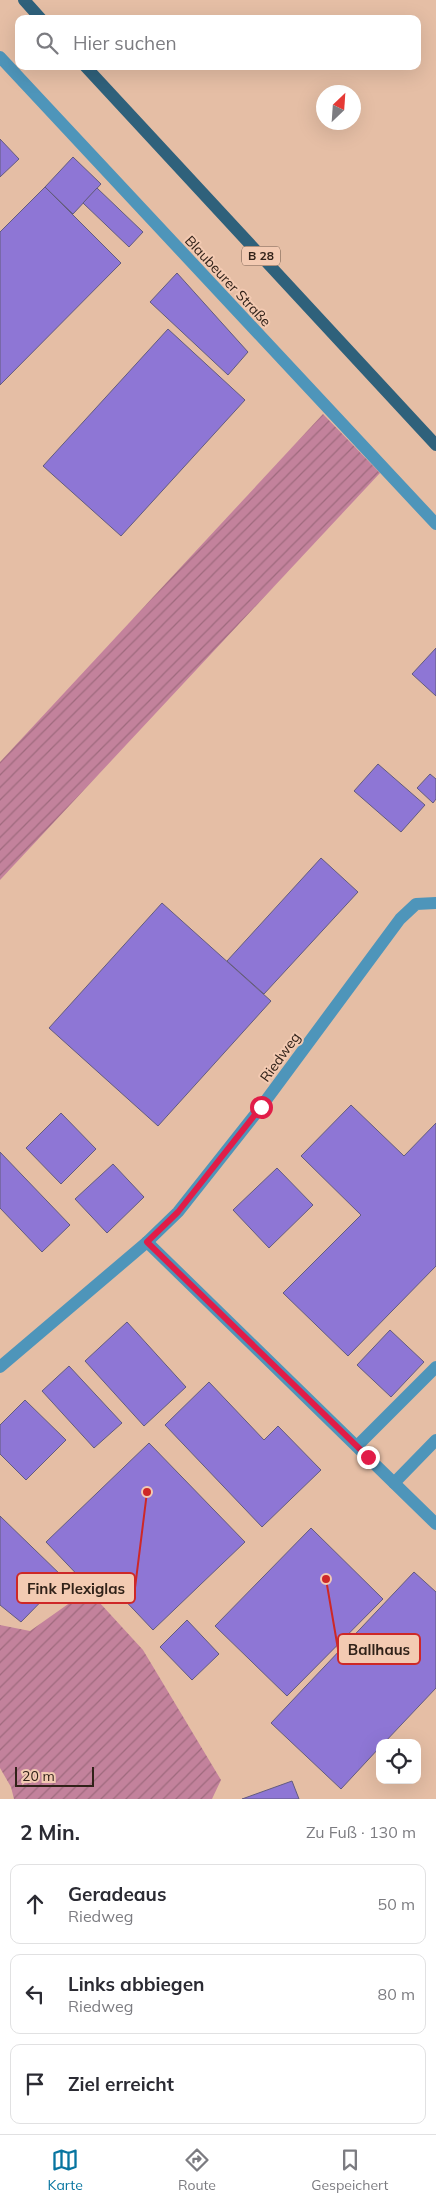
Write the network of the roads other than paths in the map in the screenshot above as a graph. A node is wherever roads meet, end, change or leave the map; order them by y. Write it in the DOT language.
graph roads {
  1 [pos="24,0"];
  2 [pos="37,15"];
  3 [pos="0,57"];
  4 [pos="89,70"];
  5 [pos="436,445"];
  6 [pos="436,524"];
  7 [pos="436,900"];
  8 [pos="147,1242"];
  9 [pos="0,1367"];
  10 [pos="436,1367"];
  11 [pos="436,1440"];
  12 [pos="357,1446"];
  13 [pos="394,1483"];
  14 [pos="436,1524"];
  1 -- 2 [label="main road"];
  3 -- 6 [label="street, Blaubeurer Straße"];
  4 -- 5 [label="main road, B 28"];
  7 -- 8 [label="street, Riedweg"];
  8 -- 9 [label="street, Riedweg"];
  8 -- 12 [label="street"];
  10 -- 12 [label="street"];
  11 -- 13 [label="street"];
  12 -- 13 [label="street"];
  13 -- 14 [label="street"];
}
